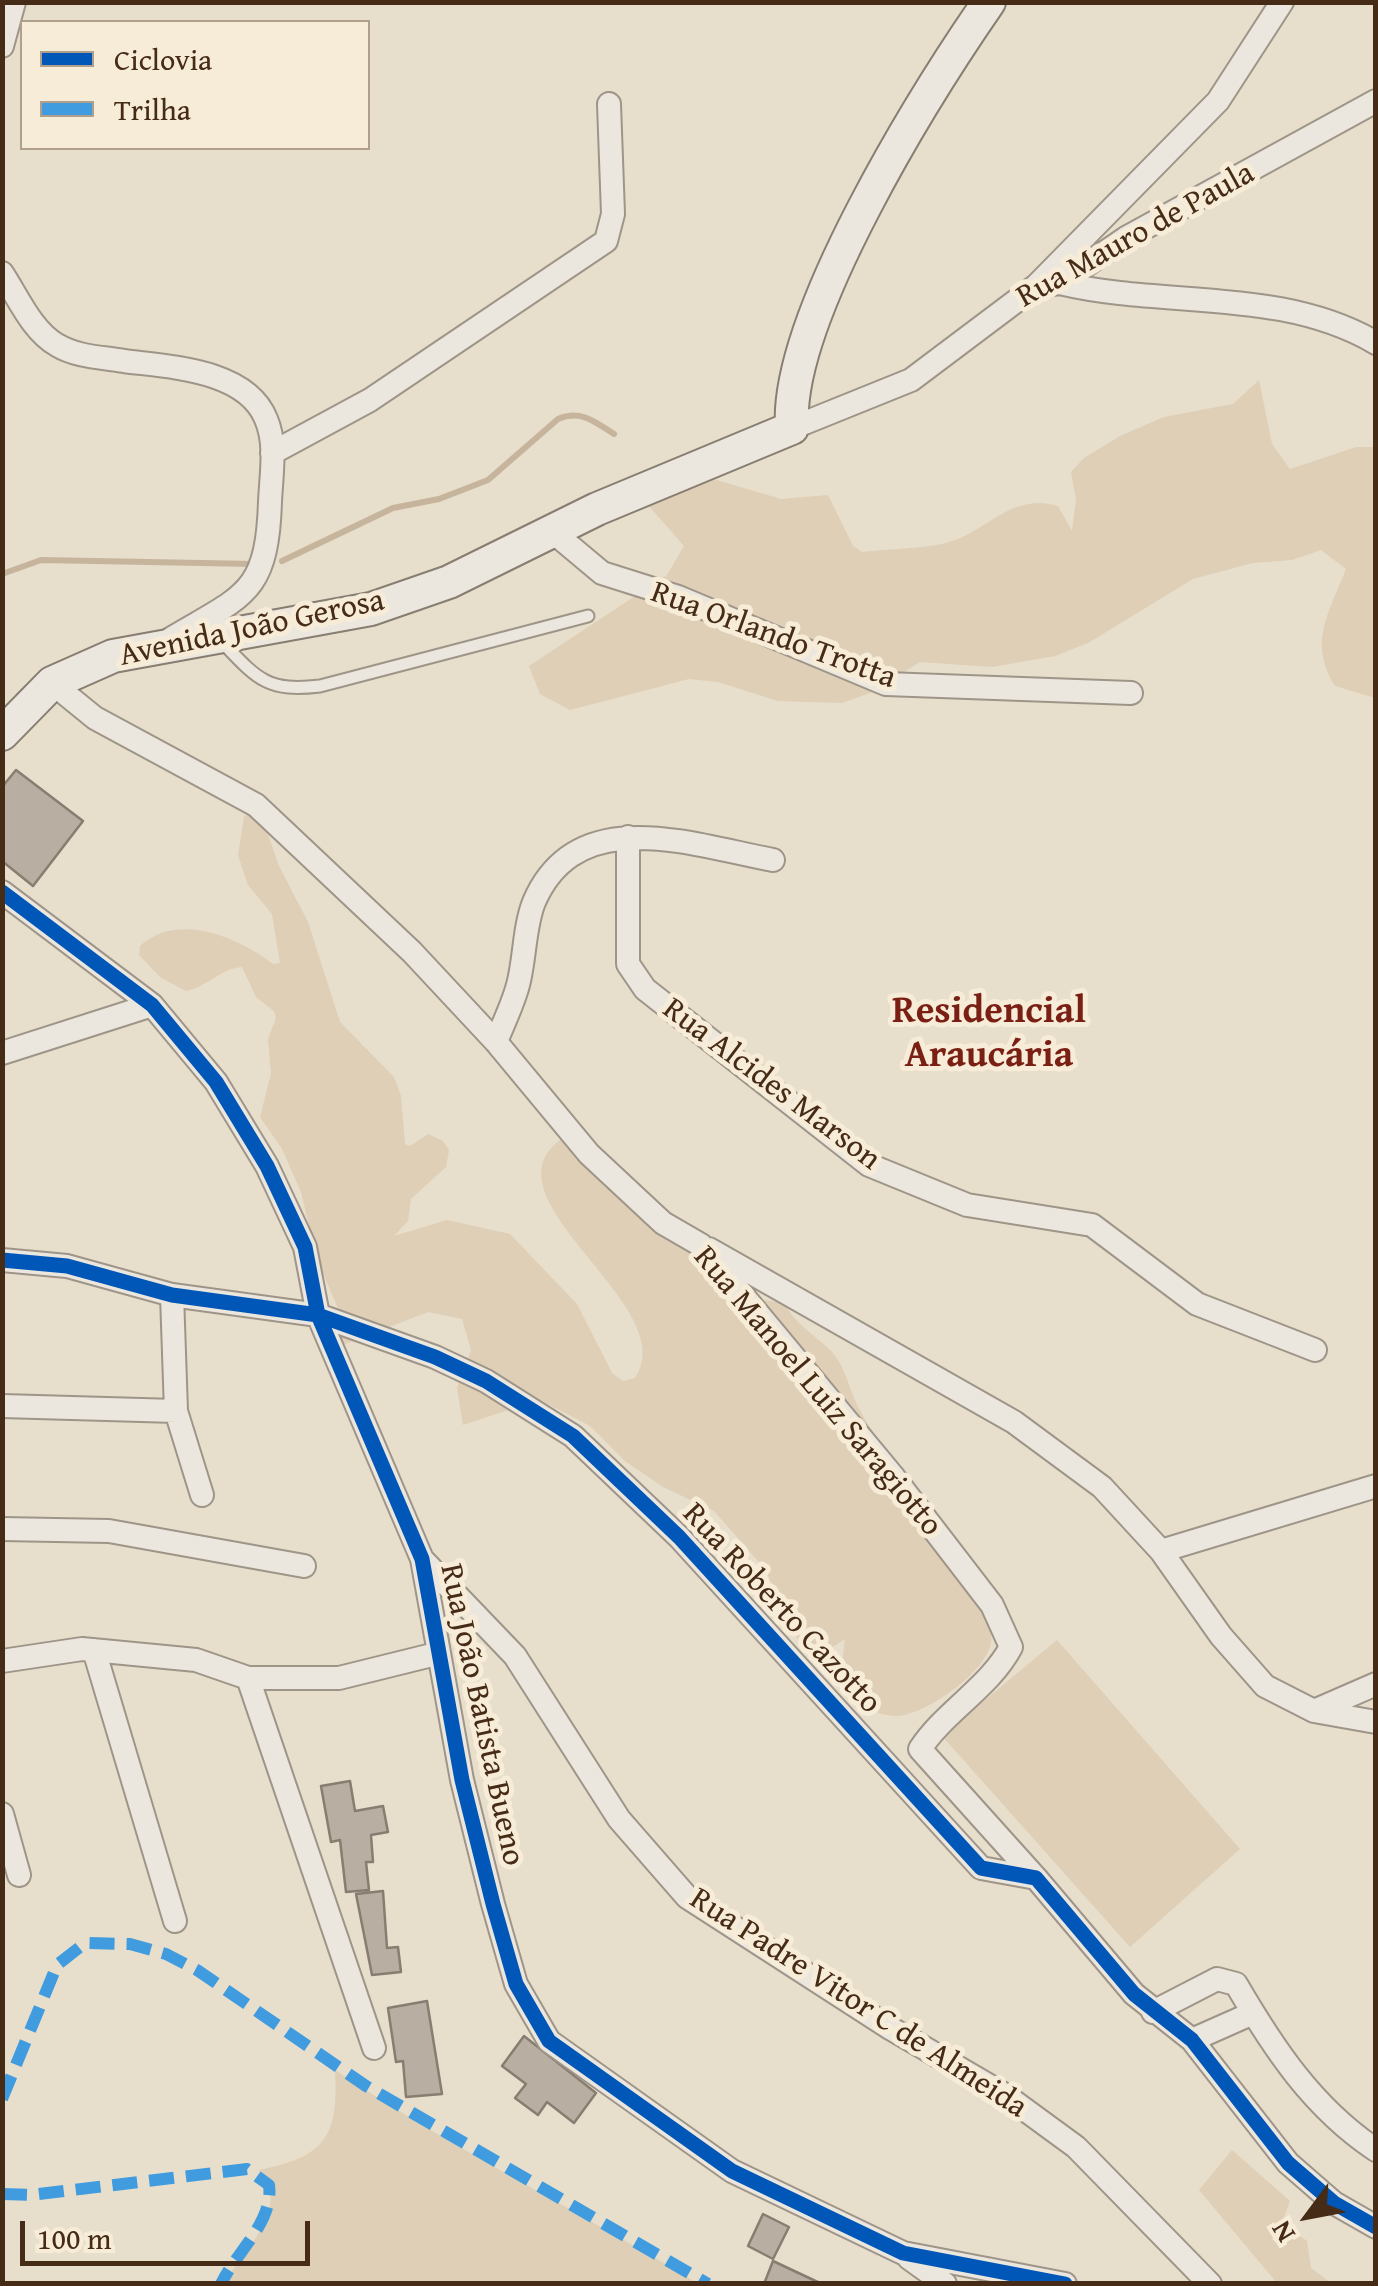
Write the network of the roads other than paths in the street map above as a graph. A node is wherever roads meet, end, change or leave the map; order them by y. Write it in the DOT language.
graph roads {
  1 [pos="14,2"];
  2 [pos="988,2"];
  3 [pos="1282,2"];
  4 [pos="2,46"];
  5 [pos="1376,101"];
  6 [pos="610,104"];
  7 [pos="2,273"];
  8 [pos="1048,285"];
  9 [pos="1376,343"];
  10 [pos="792,428"];
  11 [pos="272,453"];
  12 [pos="554,532"];
  13 [pos="588,616"];
  14 [pos="218,638"];
  15 [pos="156,648"];
  16 [pos="52,683"];
  17 [pos="1131,693"];
  18 [pos="2,734"];
  19 [pos="628,837"];
  20 [pos="773,860"];
  21 [pos="2,892"];
  22 [pos="152,1005"];
  23 [pos="496,1042"];
  24 [pos="2,1053"];
  25 [pos="701,1245"];
  26 [pos="2,1260"];
  27 [pos="172,1295"];
  28 [pos="318,1315"];
  29 [pos="1316,1350"];
  30 [pos="2,1406"];
  31 [pos="176,1411"];
  32 [pos="1376,1486"];
  33 [pos="202,1496"];
  34 [pos="2,1529"];
  35 [pos="1161,1551"];
  36 [pos="422,1559"];
  37 [pos="304,1566"];
  38 [pos="94,1650"];
  39 [pos="436,1654"];
  40 [pos="2,1662"];
  41 [pos="248,1678"];
  42 [pos="1376,1684"];
  43 [pos="1314,1711"];
  44 [pos="1376,1722"];
  45 [pos="867,1742"];
  46 [pos="920,1749"];
  47 [pos="2,1814"];
  48 [pos="19,1874"];
  49 [pos="1036,1878"];
  50 [pos="175,1921"];
  51 [pos="1153,2012"];
  52 [pos="1253,2013"];
  53 [pos="1192,2040"];
  54 [pos="374,2048"];
  55 [pos="1376,2150"];
  56 [pos="1376,2227"];
  57 [pos="902,2253"];
  58 [pos="944,2284"];
  59 [pos="1064,2284"];
  60 [pos="1210,2284"];
  1 -- 4 [label="street"];
  2 -- 10 [label="main road"];
  3 -- 8 [label="street"];
  5 -- 8 [label="street, Rua Mauro de Paula"];
  6 -- 11 [label="street"];
  7 -- 11 [label="street"];
  8 -- 9 [label="street"];
  8 -- 10 [label="street, Rua Mauro de Paula"];
  10 -- 12 [label="main road, Avenida João Gerosa"];
  11 -- 15 [label="street"];
  12 -- 14 [label="main road, Avenida João Gerosa"];
  12 -- 17 [label="street, Rua Orlando Trotta"];
  13 -- 14 [label="lane"];
  14 -- 15 [label="main road, Avenida João Gerosa"];
  15 -- 16 [label="main road, Avenida João Gerosa"];
  16 -- 18 [label="main road, Avenida João Gerosa"];
  16 -- 23 [label="street, Rua Manoel Luiz Saragiotto"];
  19 -- 20 [label="street"];
  19 -- 23 [label="street"];
  19 -- 29 [label="street, Rua Alcides Marson"];
  21 -- 22 [label="street, Rua João Batista Bueno"];
  22 -- 24 [label="street"];
  22 -- 28 [label="street, Rua João Batista Bueno"];
  23 -- 25 [label="street, Rua Manoel Luiz Saragiotto"];
  25 -- 35 [label="street"];
  25 -- 46 [label="street, Rua Manoel Luiz Saragiotto"];
  26 -- 27 [label="street, Rua Roberto Cazotto"];
  27 -- 28 [label="street, Rua Roberto Cazotto"];
  27 -- 31 [label="street"];
  28 -- 36 [label="street, Rua João Batista Bueno"];
  28 -- 45 [label="street, Rua Roberto Cazotto"];
  30 -- 31 [label="street"];
  31 -- 33 [label="street"];
  32 -- 35 [label="street"];
  34 -- 37 [label="street"];
  35 -- 43 [label="street"];
  36 -- 39 [label="street, Rua João Batista Bueno"];
  36 -- 60 [label="street, Rua Padre Vitor C de Almeida"];
  38 -- 40 [label="street"];
  38 -- 41 [label="street"];
  38 -- 50 [label="street"];
  39 -- 41 [label="street"];
  39 -- 57 [label="street, Rua João Batista Bueno"];
  41 -- 54 [label="street"];
  42 -- 43 [label="street"];
  43 -- 44 [label="street"];
  45 -- 46 [label="street"];
  45 -- 49 [label="street, Rua Roberto Cazotto"];
  46 -- 49 [label="street"];
  47 -- 48 [label="street"];
  49 -- 51 [label="street"];
  51 -- 52 [label="street"];
  51 -- 53 [label="street"];
  52 -- 53 [label="street"];
  52 -- 55 [label="street"];
  53 -- 56 [label="street"];
  57 -- 58 [label="street"];
  57 -- 59 [label="street, Rua João Batista Bueno"];
}
